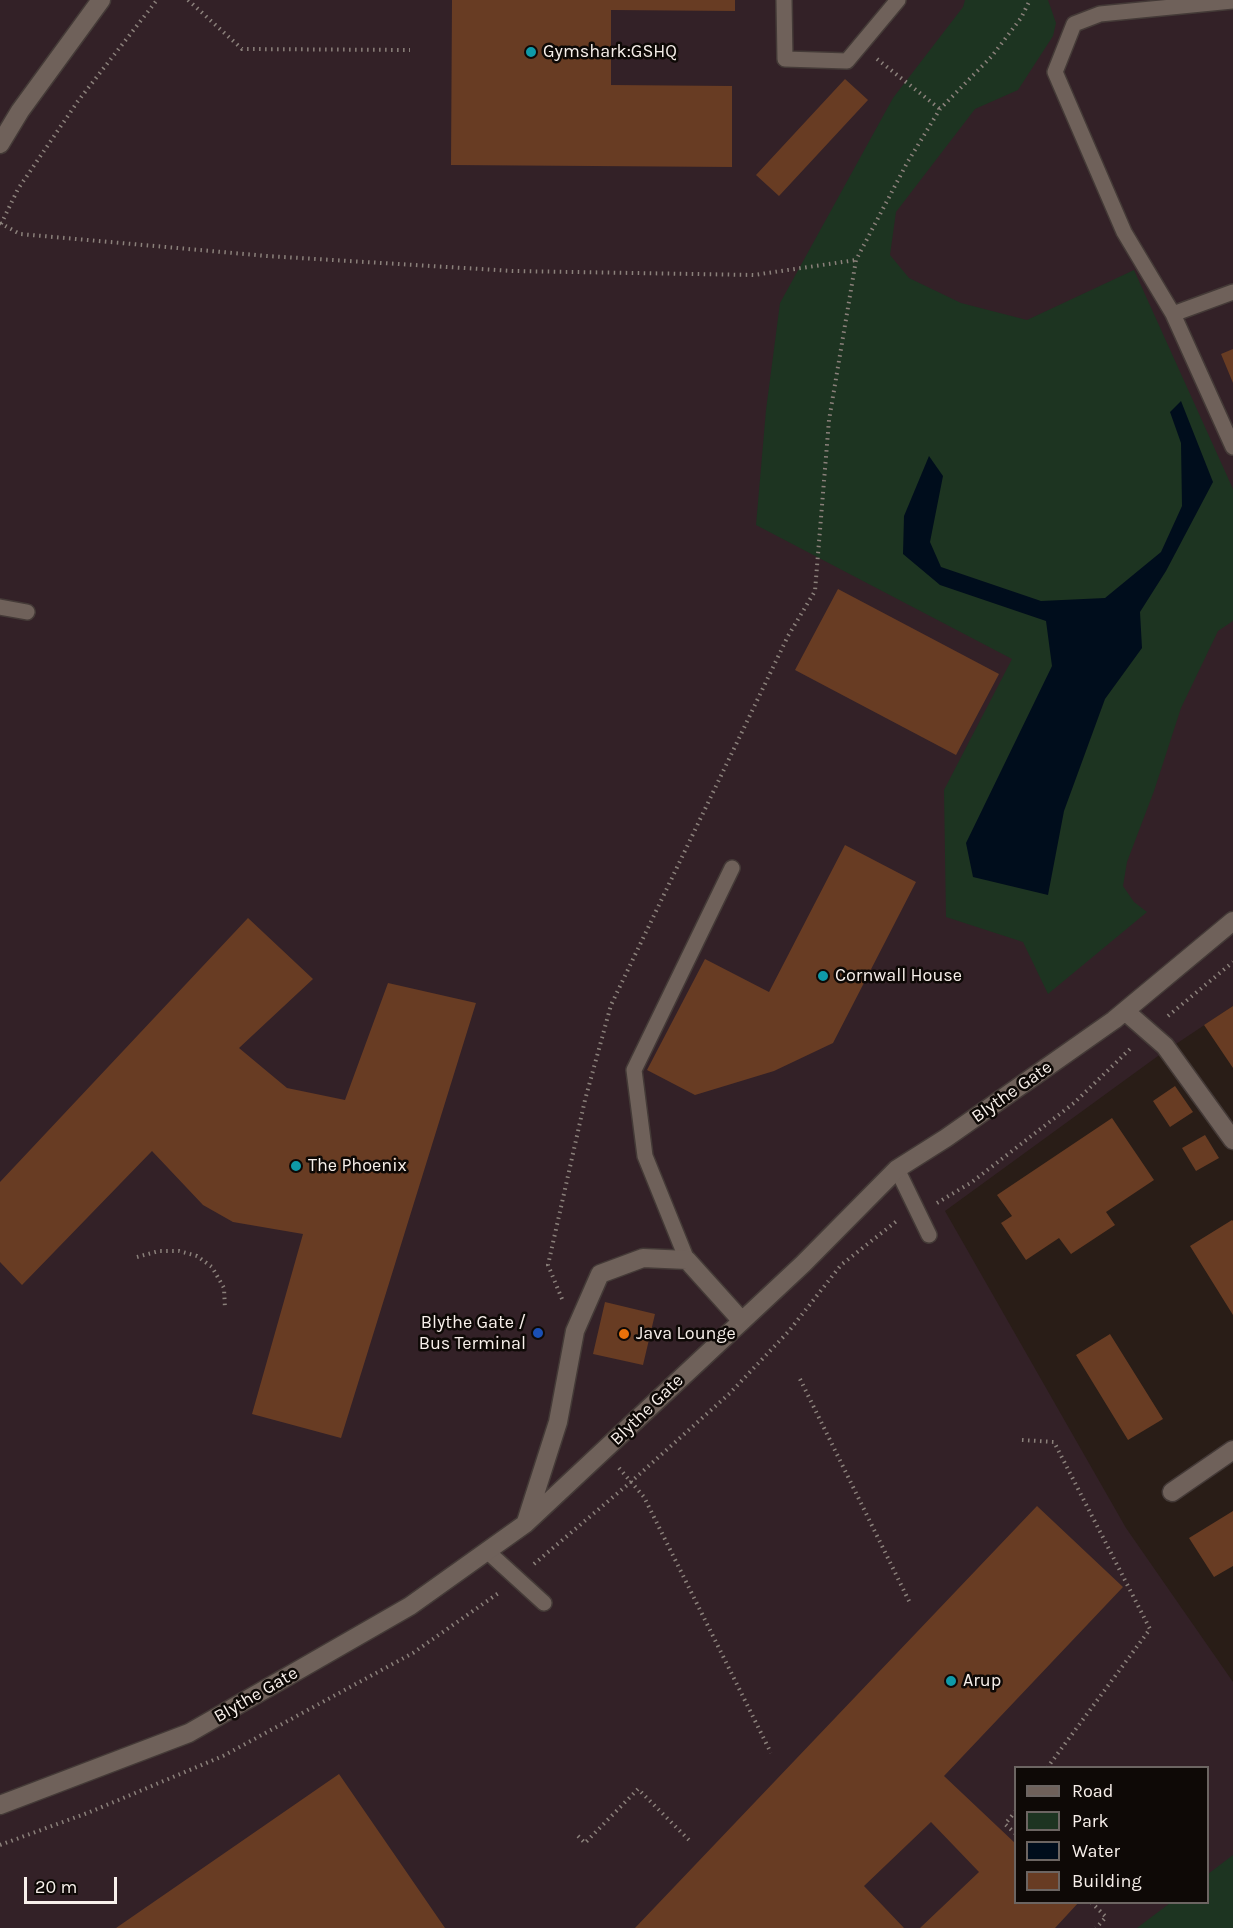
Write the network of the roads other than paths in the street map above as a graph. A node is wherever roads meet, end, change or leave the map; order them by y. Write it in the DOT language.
graph roads {
  1 [pos="101,0"];
  2 [pos="784,0"];
  3 [pos="898,0"];
  4 [pos="1233,1"];
  5 [pos="0,144"];
  6 [pos="1233,292"];
  7 [pos="1173,314"];
  8 [pos="1233,447"];
  9 [pos="0,608"];
  10 [pos="27,612"];
  11 [pos="732,868"];
  12 [pos="1233,921"];
  13 [pos="1125,1011"];
  14 [pos="1233,1140"];
  15 [pos="897,1169"];
  16 [pos="929,1235"];
  17 [pos="687,1260"];
  18 [pos="741,1320"];
  19 [pos="1233,1450"];
  20 [pos="1172,1492"];
  21 [pos="525,1524"];
  22 [pos="487,1551"];
  23 [pos="544,1603"];
  24 [pos="0,1805"];
  1 -- 5 [label="street"];
  2 -- 3 [label="lane"];
  4 -- 7 [label="lane"];
  6 -- 7 [label="lane"];
  7 -- 8 [label="lane"];
  9 -- 10 [label="lane"];
  11 -- 17 [label="lane"];
  12 -- 13 [label="street, Blythe Gate"];
  13 -- 14 [label="street"];
  13 -- 15 [label="street, Blythe Gate"];
  15 -- 16 [label="lane"];
  15 -- 18 [label="street, Blythe Gate"];
  17 -- 18 [label="street"];
  17 -- 21 [label="street"];
  18 -- 21 [label="street, Blythe Gate"];
  19 -- 20 [label="street"];
  21 -- 22 [label="street, Blythe Gate"];
  22 -- 23 [label="lane"];
  22 -- 24 [label="street, Blythe Gate"];
}
